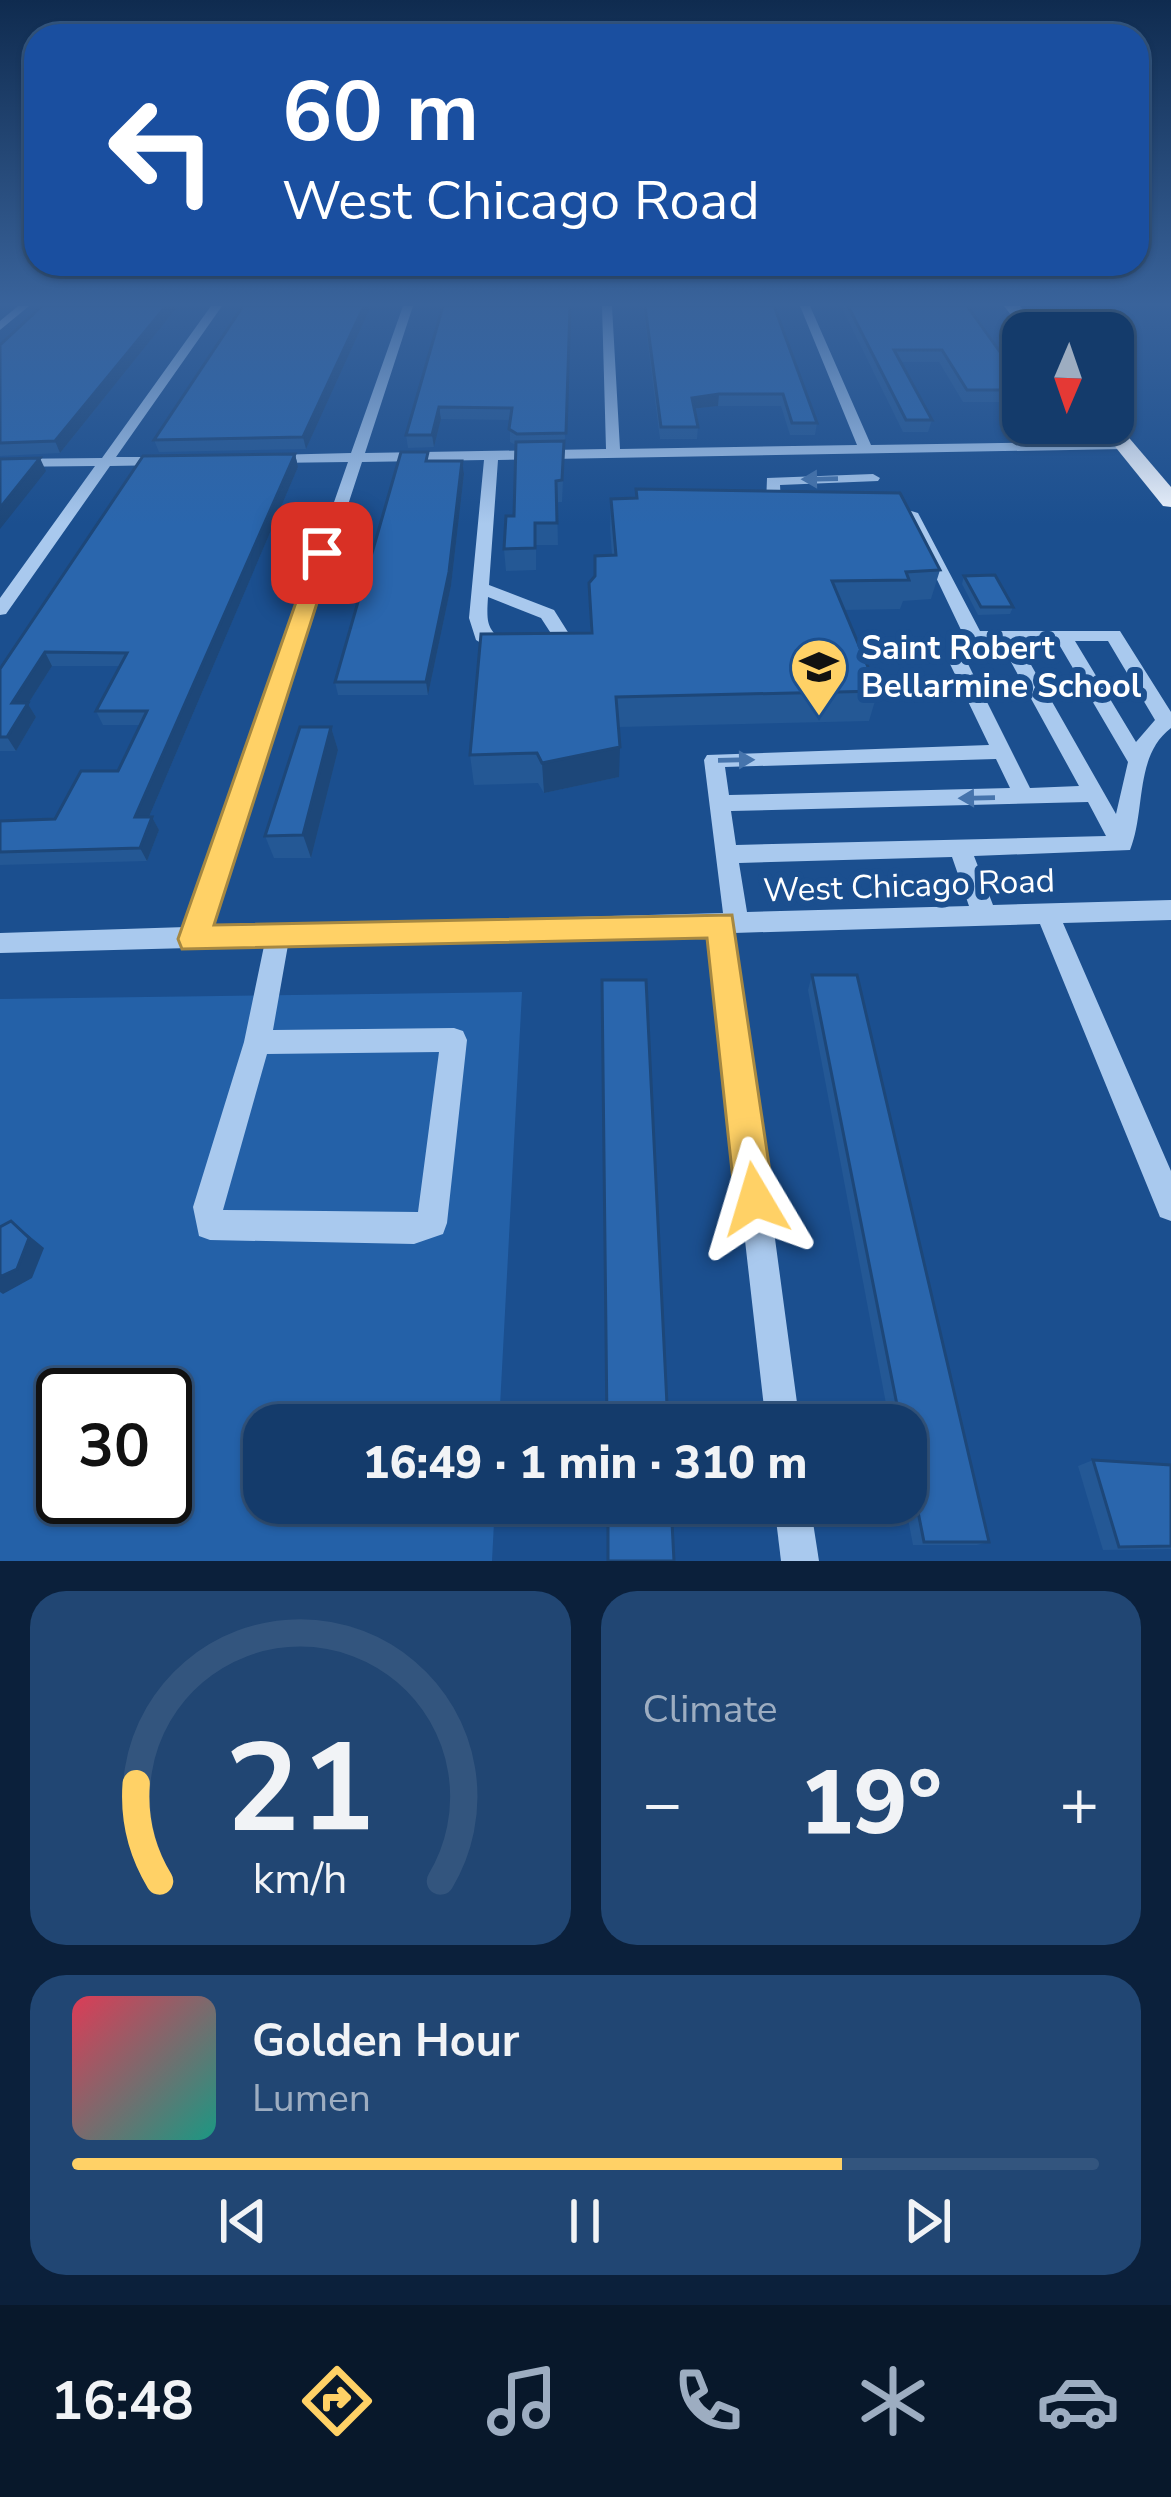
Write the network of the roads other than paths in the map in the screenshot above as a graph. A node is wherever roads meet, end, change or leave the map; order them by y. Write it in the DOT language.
graph roads {
  1 [pos="166,379"];
  2 [pos="383,379"];
  3 [pos="610,379"];
  4 [pos="834,379"];
  5 [pos="1124,445"];
  6 [pos="863,450"];
  7 [pos="614,454"];
  8 [pos="491,456"];
  9 [pos="355,458"];
  10 [pos="242,459"];
  11 [pos="196,460"];
  12 [pos="108,461"];
  13 [pos="0,464"];
  14 [pos="873,478"];
  15 [pos="1171,501"];
  16 [pos="885,508"];
  17 [pos="862,509"];
  18 [pos="788,512"];
  19 [pos="481,588"];
  20 [pos="0,610"];
  21 [pos="1063,636"];
  22 [pos="974,637"];
  23 [pos="1006,637"];
  24 [pos="1168,720"];
  25 [pos="1003,752"];
  26 [pos="1138,762"];
  27 [pos="1094,794"];
  28 [pos="1024,796"];
  29 [pos="719,803"];
  30 [pos="1122,844"];
  31 [pos="960,848"];
  32 [pos="726,854"];
  33 [pos="1171,910"];
  34 [pos="1048,915"];
  35 [pos="985,917"];
  36 [pos="729,924"];
  37 [pos="278,936"];
  38 [pos="194,939"];
  39 [pos="0,943"];
  40 [pos="257,1042"];
  41 [pos="1171,1206"];
  42 [pos="781,1404"];
  43 [pos="796,1524"];
  44 [pos="800,1561"];
  1 -- 12 [label="street"];
  2 -- 9 [label="street"];
  3 -- 7 [label="street"];
  4 -- 6 [label="street"];
  5 -- 6 [label="street"];
  5 -- 15 [label="main road"];
  6 -- 7 [label="street"];
  6 -- 14 [label="street"];
  7 -- 8 [label="street"];
  8 -- 9 [label="street"];
  8 -- 19 [label="street"];
  9 -- 10 [label="street"];
  9 -- 38 [label="street"];
  11 -- 12 [label="street"];
  12 -- 13 [label="street"];
  12 -- 20 [label="street"];
  14 -- 16 [label="street"];
  14 -- 18 [label="street, one-way"];
  16 -- 17 [label="street"];
  16 -- 22 [label="street"];
  19 -- 19 [label="street"];
  21 -- 23 [label="street"];
  21 -- 24 [label="street"];
  21 -- 26 [label="street"];
  22 -- 23 [label="street"];
  22 -- 25 [label="street"];
  23 -- 27 [label="street"];
  24 -- 26 [label="street"];
  25 -- 28 [label="street"];
  29 -- 25 [label="street, one-way"];
  26 -- 30 [label="street"];
  27 -- 28 [label="street"];
  27 -- 30 [label="street"];
  28 -- 29 [label="street, one-way"];
  29 -- 32 [label="street"];
  30 -- 31 [label="street"];
  31 -- 32 [label="street"];
  31 -- 35 [label="street"];
  32 -- 36 [label="street"];
  33 -- 34 [label="street, West Chicago Road"];
  34 -- 35 [label="street, West Chicago Road"];
  34 -- 41 [label="street"];
  35 -- 36 [label="street, West Chicago Road"];
  36 -- 37 [label="street, West Chicago Road"];
  36 -- 42 [label="street"];
  37 -- 38 [label="street, West Chicago Road"];
  37 -- 40 [label="street"];
  38 -- 39 [label="street, West Chicago Road"];
  40 -- 40 [label="street"];
  43 -- 44 [label="street"];
}
